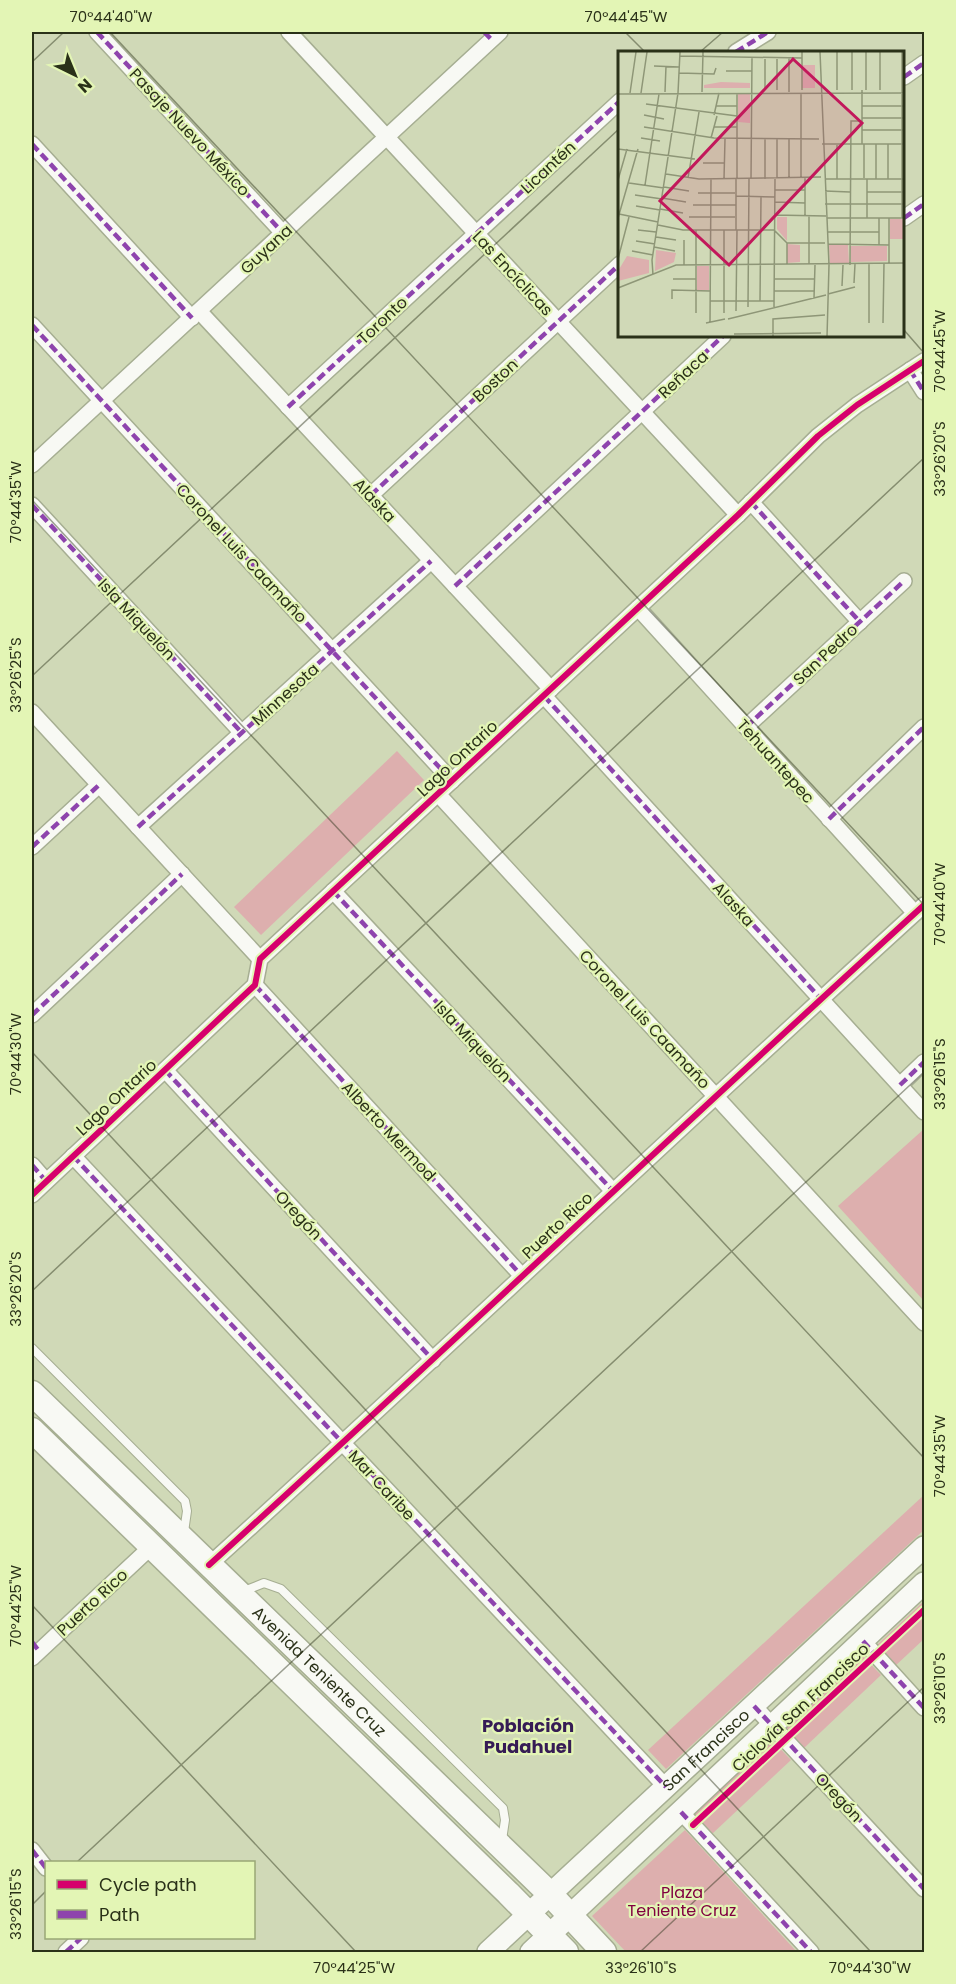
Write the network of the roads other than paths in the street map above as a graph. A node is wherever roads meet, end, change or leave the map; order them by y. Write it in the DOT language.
graph roads {
  1 [pos="97,32"];
  2 [pos="288,32"];
  3 [pos="768,32"];
  4 [pos="492,34"];
  5 [pos="738,51"];
  6 [pos="924,63"];
  7 [pos="905,76"];
  8 [pos="618,103"];
  9 [pos="387,137"];
  10 [pos="32,144"];
  11 [pos="924,204"];
  12 [pos="905,217"];
  13 [pos="283,233"];
  14 [pos="476,233"];
  15 [pos="618,266"];
  16 [pos="196,314"];
  17 [pos="558,322"];
  18 [pos="32,325"];
  19 [pos="721,338"];
  20 [pos="924,361"];
  21 [pos="910,370"];
  22 [pos="924,392"];
  23 [pos="102,402"];
  24 [pos="288,407"];
  25 [pos="642,413"];
  26 [pos="32,465"];
  27 [pos="371,495"];
  28 [pos="751,502"];
  29 [pos="32,505"];
  30 [pos="738,515"];
  31 [pos="431,561"];
  32 [pos="904,581"];
  33 [pos="455,586"];
  34 [pos="638,608"];
  35 [pos="860,622"];
  36 [pos="332,651"];
  37 [pos="547,692"];
  38 [pos="32,712"];
  39 [pos="746,727"];
  40 [pos="924,727"];
  41 [pos="242,733"];
  42 [pos="452,781"];
  43 [pos="99,785"];
  44 [pos="438,794"];
  45 [pos="829,819"];
  46 [pos="138,827"];
  47 [pos="32,847"];
  48 [pos="182,874"];
  49 [pos="333,891"];
  50 [pos="920,909"];
  51 [pos="260,959"];
  52 [pos="255,986"];
  53 [pos="821,999"];
  54 [pos="32,1016"];
  55 [pos="924,1062"];
  56 [pos="165,1070"];
  57 [pos="900,1085"];
  58 [pos="715,1095"];
  59 [pos="924,1112"];
  60 [pos="73,1156"];
  61 [pos="32,1165"];
  62 [pos="46,1181"];
  63 [pos="613,1191"];
  64 [pos="32,1195"];
  65 [pos="522,1276"];
  66 [pos="924,1323"];
  67 [pos="32,1348"];
  68 [pos="433,1360"];
  69 [pos="32,1393"];
  70 [pos="32,1430"];
  71 [pos="342,1444"];
  72 [pos="183,1540"];
  73 [pos="152,1546"];
  74 [pos="924,1547"];
  75 [pos="209,1565"];
  76 [pos="924,1583"];
  77 [pos="240,1594"];
  78 [pos="863,1641"];
  79 [pos="34,1650"];
  80 [pos="754,1706"];
  81 [pos="924,1708"];
  82 [pos="773,1726"];
  83 [pos="666,1787"];
  84 [pos="681,1812"];
  85 [pos="501,1847"];
  86 [pos="32,1850"];
  87 [pos="45,1867"];
  88 [pos="924,1889"];
  89 [pos="550,1894"];
  90 [pos="530,1914"];
  91 [pos="571,1916"];
  92 [pos="80,1939"];
  93 [pos="558,1944"];
  94 [pos="66,1953"];
  95 [pos="488,1953"];
  96 [pos="531,1953"];
  97 [pos="604,1953"];
  98 [pos="811,1953"];
  1 -- 13 [label="street, Pasaje Nuevo México"];
  2 -- 9 [label="street, Las Encíclicas"];
  3 -- 5 [label="street"];
  4 -- 9 [label="street, Guyana"];
  6 -- 7 [label="street"];
  8 -- 14 [label="street, Licantén"];
  9 -- 13 [label="street, Guyana"];
  9 -- 14 [label="street, Las Encíclicas"];
  10 -- 16 [label="street, Alaska"];
  11 -- 12 [label="street"];
  13 -- 16 [label="street, Guyana"];
  14 -- 17 [label="street, Las Encíclicas"];
  14 -- 24 [label="street, Toronto"];
  15 -- 17 [label="street, Boston"];
  16 -- 23 [label="street, Guyana"];
  16 -- 24 [label="street, Alaska"];
  17 -- 25 [label="street, Las Encíclicas"];
  17 -- 27 [label="street, Boston"];
  18 -- 23 [label="street, Coronel Luis Caamaño"];
  19 -- 25 [label="street, Reñaca"];
  20 -- 21 [label="street, Lago Ontario"];
  21 -- 22 [label="street"];
  21 -- 28 [label="street, Lago Ontario"];
  23 -- 26 [label="street, Guyana"];
  23 -- 36 [label="street, Coronel Luis Caamaño"];
  24 -- 27 [label="street, Alaska"];
  25 -- 30 [label="street, Las Encíclicas"];
  25 -- 33 [label="street"];
  27 -- 31 [label="street, Alaska"];
  28 -- 30 [label="street, Lago Ontario"];
  28 -- 35 [label="street"];
  29 -- 41 [label="street, Isla Miquelón"];
  30 -- 34 [label="street, Lago Ontario"];
  31 -- 33 [label="street, Alaska"];
  31 -- 36 [label="street, Minnesota"];
  32 -- 35 [label="street, San Pedro"];
  33 -- 37 [label="street, Alaska"];
  34 -- 37 [label="street, Lago Ontario"];
  34 -- 39 [label="street, Tehuantepec"];
  35 -- 39 [label="street, San Pedro"];
  36 -- 41 [label="street, Minnesota"];
  36 -- 42 [label="street, Coronel Luis Caamaño"];
  37 -- 42 [label="street, Lago Ontario"];
  37 -- 53 [label="street, Alaska"];
  38 -- 43 [label="street"];
  39 -- 45 [label="street, Tehuantepec"];
  40 -- 45 [label="street"];
  41 -- 46 [label="street, Minnesota"];
  42 -- 44 [label="street, Lago Ontario"];
  43 -- 46 [label="street"];
  43 -- 47 [label="street"];
  44 -- 49 [label="street, Lago Ontario"];
  44 -- 58 [label="street, Coronel Luis Caamaño"];
  45 -- 50 [label="street, Tehuantepec"];
  46 -- 48 [label="street"];
  48 -- 51 [label="street"];
  48 -- 54 [label="street"];
  49 -- 51 [label="street, Lago Ontario"];
  49 -- 63 [label="street, Isla Miquelón"];
  50 -- 53 [label="street, Puerto Rico"];
  51 -- 52 [label="street"];
  52 -- 56 [label="street, Lago Ontario"];
  52 -- 65 [label="street, Alberto Mermod"];
  53 -- 57 [label="street, Alaska"];
  53 -- 58 [label="street, Puerto Rico"];
  55 -- 57 [label="street"];
  56 -- 60 [label="street, Lago Ontario"];
  56 -- 68 [label="street, Oregón"];
  57 -- 59 [label="street, Alaska"];
  58 -- 63 [label="street, Puerto Rico"];
  58 -- 66 [label="street, Coronel Luis Caamaño"];
  60 -- 62 [label="street, Lago Ontario"];
  60 -- 71 [label="street, Mar Caribe"];
  61 -- 62 [label="street"];
  62 -- 64 [label="street, Lago Ontario"];
  63 -- 65 [label="street, Puerto Rico"];
  65 -- 68 [label="street, Puerto Rico"];
  67 -- 72 [label="lane"];
  68 -- 71 [label="street, Puerto Rico"];
  69 -- 72 [label="main road, Avenida Teniente Cruz"];
  70 -- 73 [label="main road, Avenida Teniente Cruz"];
  71 -- 75 [label="street, Puerto Rico"];
  71 -- 83 [label="street, Mar Caribe"];
  72 -- 75 [label="main road, Avenida Teniente Cruz"];
  73 -- 79 [label="street, Puerto Rico"];
  73 -- 90 [label="main road, Avenida Teniente Cruz"];
  74 -- 80 [label="main road, San Francisco"];
  75 -- 77 [label="main road, Avenida Teniente Cruz"];
  76 -- 78 [label="main road, San Francisco"];
  77 -- 85 [label="main road, Avenida Teniente Cruz"];
  77 -- 85 [label="lane"];
  78 -- 81 [label="street"];
  78 -- 82 [label="main road, San Francisco"];
  80 -- 82 [label="street, Oregón"];
  80 -- 83 [label="main road, San Francisco"];
  82 -- 84 [label="main road, San Francisco"];
  82 -- 88 [label="street, Oregón"];
  83 -- 89 [label="main road, San Francisco"];
  84 -- 91 [label="main road, San Francisco"];
  84 -- 98 [label="street"];
  85 -- 89 [label="main road, Avenida Teniente Cruz"];
  86 -- 87 [label="street"];
  89 -- 90 [label="main road, San Francisco"];
  89 -- 91 [label="main road, Avenida Teniente Cruz"];
  90 -- 93 [label="main road, Avenida Teniente Cruz"];
  90 -- 95 [label="main road, San Francisco"];
  91 -- 93 [label="main road, San Francisco"];
  91 -- 97 [label="main road, Avenida Teniente Cruz"];
  92 -- 94 [label="street"];
  93 -- 96 [label="main road, San Francisco"];
}
